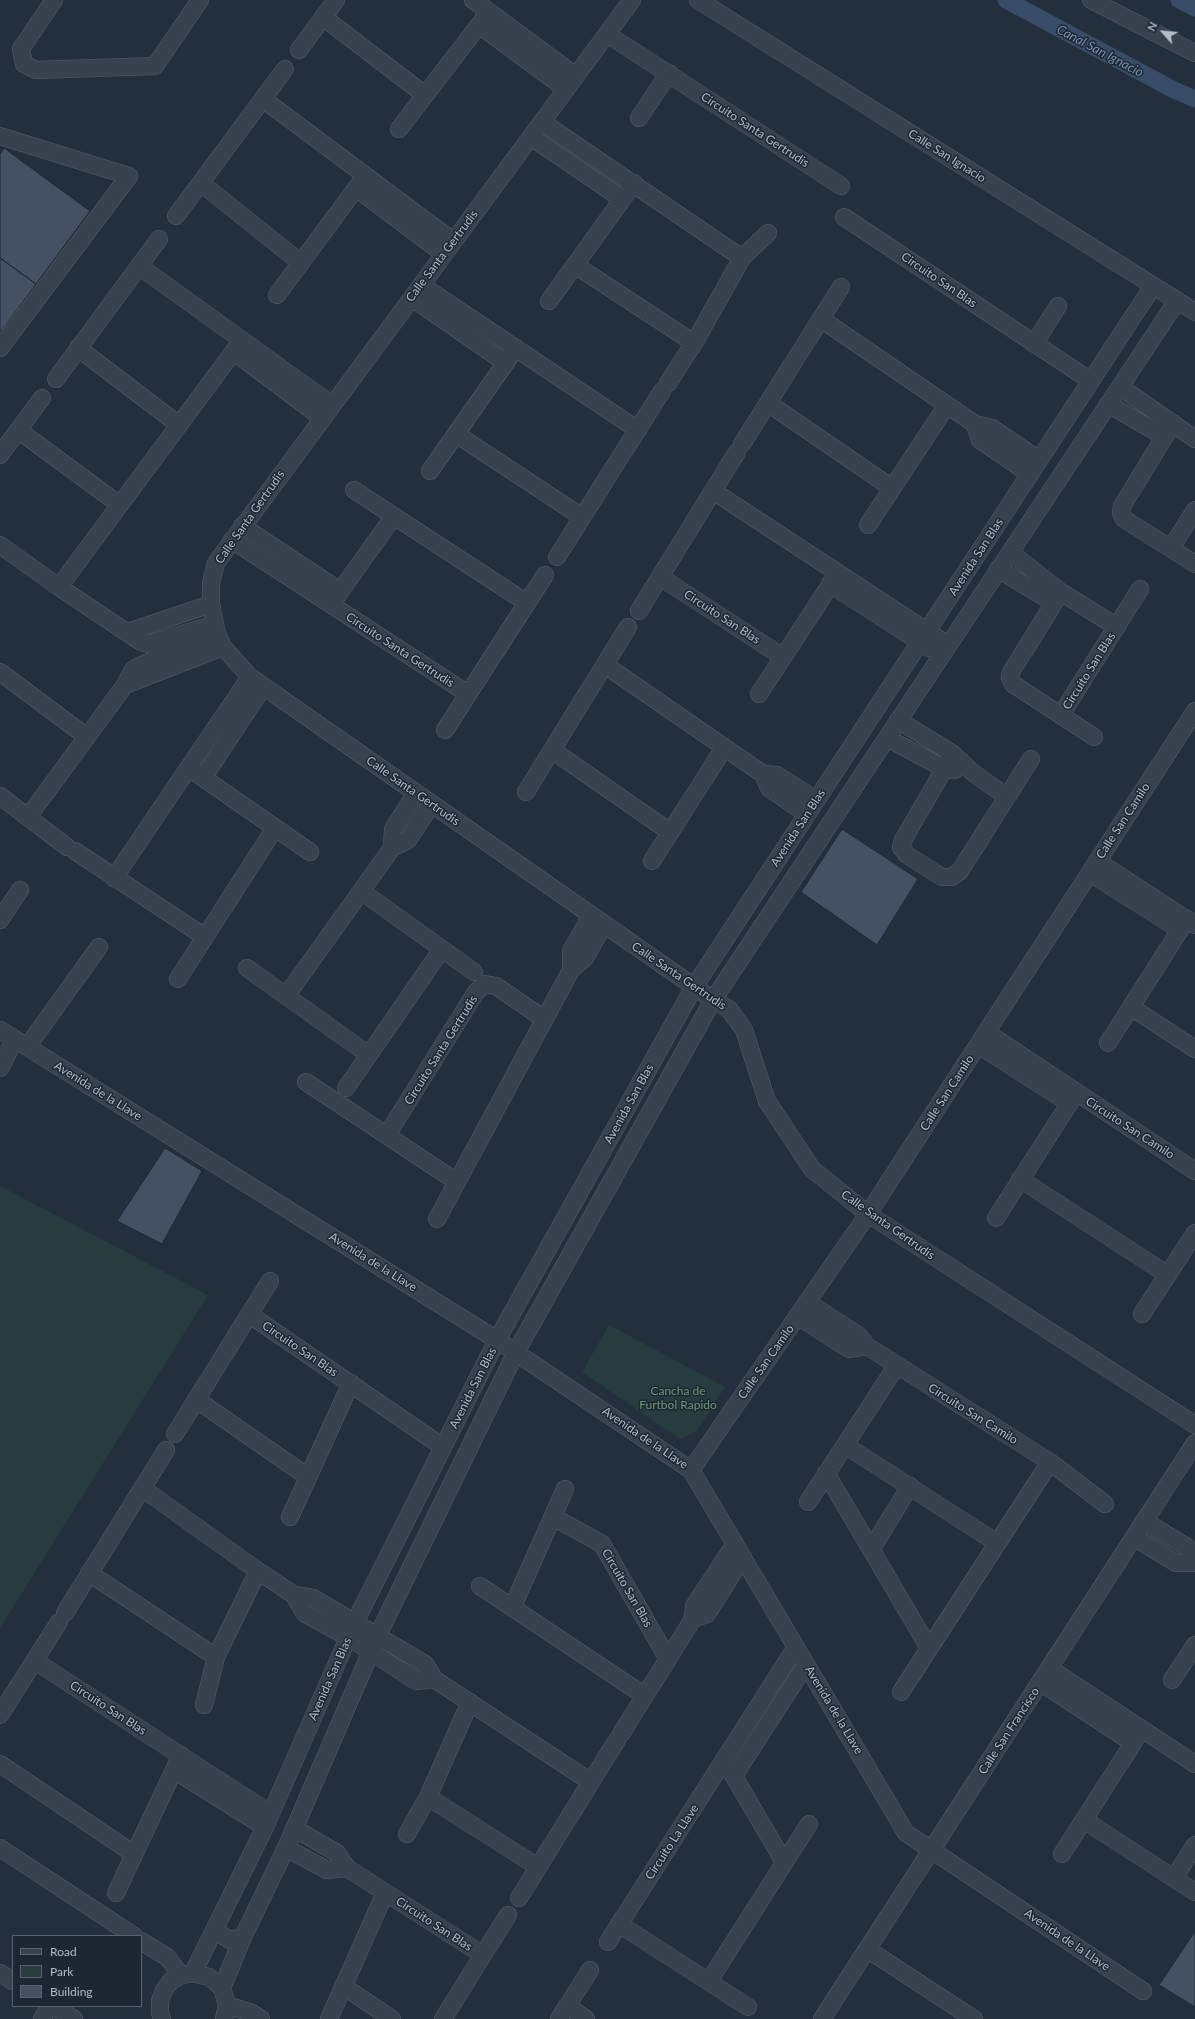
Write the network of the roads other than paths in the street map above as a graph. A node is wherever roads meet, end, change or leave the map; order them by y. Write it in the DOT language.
graph roads {
  1 [pos="54,0"];
  2 [pos="200,0"];
  3 [pos="336,0"];
  4 [pos="473,0"];
  5 [pos="632,0"];
  6 [pos="698,0"];
  7 [pos="1091,0"];
  8 [pos="323,17"];
  9 [pos="484,18"];
  10 [pos="607,34"];
  11 [pos="299,50"];
  12 [pos="1195,53"];
  13 [pos="285,69"];
  14 [pos="669,73"];
  15 [pos="576,76"];
  16 [pos="566,89"];
  17 [pos="425,95"];
  18 [pos="263,99"];
  19 [pos="639,118"];
  20 [pos="542,122"];
  21 [pos="399,129"];
  22 [pos="0,136"];
  23 [pos="531,137"];
  24 [pos="361,182"];
  25 [pos="201,183"];
  26 [pos="634,183"];
  27 [pos="841,186"];
  28 [pos="622,199"];
  29 [pos="176,216"];
  30 [pos="844,217"];
  31 [pos="768,233"];
  32 [pos="159,239"];
  33 [pos="448,248"];
  34 [pos="742,258"];
  35 [pos="301,263"];
  36 [pos="575,265"];
  37 [pos="139,266"];
  38 [pos="841,286"];
  39 [pos="1153,286"];
  40 [pos="416,291"];
  41 [pos="277,294"];
  42 [pos="1177,300"];
  43 [pos="549,301"];
  44 [pos="1058,306"];
  45 [pos="1195,312"];
  46 [pos="821,319"];
  47 [pos="694,343"];
  48 [pos="1034,344"];
  49 [pos="238,346"];
  50 [pos="0,348"];
  51 [pos="78,348"];
  52 [pos="516,348"];
  53 [pos="506,363"];
  54 [pos="56,379"];
  55 [pos="1091,382"];
  56 [pos="1120,386"];
  57 [pos="42,398"];
  58 [pos="768,403"];
  59 [pos="1108,404"];
  60 [pos="947,405"];
  61 [pos="327,411"];
  62 [pos="179,425"];
  63 [pos="18,430"];
  64 [pos="638,430"];
  65 [pos="1169,430"];
  66 [pos="456,434"];
  67 [pos="1195,439"];
  68 [pos="0,455"];
  69 [pos="1034,467"];
  70 [pos="430,471"];
  71 [pos="892,488"];
  72 [pos="354,490"];
  73 [pos="713,491"];
  74 [pos="120,505"];
  75 [pos="1195,510"];
  76 [pos="394,516"];
  77 [pos="582,517"];
  78 [pos="868,525"];
  79 [pos="242,526"];
  80 [pos="232,540"];
  81 [pos="0,544"];
  82 [pos="1171,548"];
  83 [pos="1010,552"];
  84 [pos="557,557"];
  85 [pos="1195,564"];
  86 [pos="998,569"];
  87 [pos="545,575"];
  88 [pos="660,576"];
  89 [pos="834,578"];
  90 [pos="59,587"];
  91 [pos="1140,589"];
  92 [pos="1058,597"];
  93 [pos="336,598"];
  94 [pos="527,603"];
  95 [pos="211,604"];
  96 [pos="639,611"];
  97 [pos="1116,627"];
  98 [pos="628,628"];
  99 [pos="128,632"];
  100 [pos="218,635"];
  101 [pos="923,637"];
  102 [pos="944,650"];
  103 [pos="783,657"];
  104 [pos="605,665"];
  105 [pos="0,672"];
  106 [pos="256,682"];
  107 [pos="468,694"];
  108 [pos="759,694"];
  109 [pos="1195,711"];
  110 [pos="1061,716"];
  111 [pos="898,720"];
  112 [pos="445,730"];
  113 [pos="86,737"];
  114 [pos="1094,737"];
  115 [pos="886,738"];
  116 [pos="724,748"];
  117 [pos="552,750"];
  118 [pos="1031,759"];
  119 [pos="949,762"];
  120 [pos="189,768"];
  121 [pos="203,778"];
  122 [pos="526,792"];
  123 [pos="416,793"];
  124 [pos="0,796"];
  125 [pos="1007,797"];
  126 [pos="432,804"];
  127 [pos="812,807"];
  128 [pos="28,817"];
  129 [pos="275,828"];
  130 [pos="670,832"];
  131 [pos="392,848"];
  132 [pos="310,852"];
  133 [pos="652,861"];
  134 [pos="1093,867"];
  135 [pos="114,878"];
  136 [pos="20,890"];
  137 [pos="361,891"];
  138 [pos="0,920"];
  139 [pos="597,920"];
  140 [pos="1187,925"];
  141 [pos="205,937"];
  142 [pos="99,947"];
  143 [pos="442,949"];
  144 [pos="246,968"];
  145 [pos="474,972"];
  146 [pos="178,978"];
  147 [pos="694,987"];
  148 [pos="286,996"];
  149 [pos="713,1000"];
  150 [pos="1131,1007"];
  151 [pos="544,1019"];
  152 [pos="0,1030"];
  153 [pos="982,1039"];
  154 [pos="21,1043"];
  155 [pos="1108,1043"];
  156 [pos="1195,1049"];
  157 [pos="370,1054"];
  158 [pos="0,1068"];
  159 [pos="306,1082"];
  160 [pos="346,1088"];
  161 [pos="1072,1098"];
  162 [pos="387,1135"];
  163 [pos="1195,1171"];
  164 [pos="1020,1180"];
  165 [pos="457,1182"];
  166 [pos="868,1214"];
  167 [pos="996,1218"];
  168 [pos="437,1219"];
  169 [pos="1195,1233"];
  170 [pos="1168,1275"];
  171 [pos="270,1281"];
  172 [pos="807,1302"];
  173 [pos="1142,1314"];
  174 [pos="250,1315"];
  175 [pos="797,1316"];
  176 [pos="497,1340"];
  177 [pos="867,1346"];
  178 [pos="516,1352"];
  179 [pos="897,1365"];
  180 [pos="350,1383"];
  181 [pos="197,1400"];
  182 [pos="1195,1425"];
  183 [pos="176,1434"];
  184 [pos="1195,1443"];
  185 [pos="845,1445"];
  186 [pos="443,1446"];
  187 [pos="166,1450"];
  188 [pos="1050,1462"];
  189 [pos="691,1470"];
  190 [pos="826,1473"];
  191 [pos="308,1477"];
  192 [pos="910,1486"];
  193 [pos="142,1488"];
  194 [pos="565,1489"];
  195 [pos="808,1502"];
  196 [pos="1105,1504"];
  197 [pos="290,1517"];
  198 [pos="553,1517"];
  199 [pos="1144,1521"];
  200 [pos="1134,1537"];
  201 [pos="997,1543"];
  202 [pos="871,1550"];
  203 [pos="739,1551"];
  204 [pos="1194,1563"];
  205 [pos="258,1571"];
  206 [pos="89,1573"];
  207 [pos="480,1586"];
  208 [pos="294,1595"];
  209 [pos="512,1608"];
  210 [pos="355,1622"];
  211 [pos="378,1636"];
  212 [pos="348,1637"];
  213 [pos="1195,1645"];
  214 [pos="796,1647"];
  215 [pos="929,1648"];
  216 [pos="371,1652"];
  217 [pos="216,1657"];
  218 [pos="668,1659"];
  219 [pos="35,1661"];
  220 [pos="806,1664"];
  221 [pos="1045,1675"];
  222 [pos="434,1679"];
  223 [pos="1172,1680"];
  224 [pos="900,1692"];
  225 [pos="644,1696"];
  226 [pos="470,1702"];
  227 [pos="204,1705"];
  228 [pos="0,1714"];
  229 [pos="1138,1736"];
  230 [pos="724,1760"];
  231 [pos="178,1763"];
  232 [pos="0,1764"];
  233 [pos="1195,1764"];
  234 [pos="734,1776"];
  235 [pos="591,1782"];
  236 [pos="428,1797"];
  237 [pos="268,1820"];
  238 [pos="1084,1820"];
  239 [pos="809,1824"];
  240 [pos="294,1828"];
  241 [pos="407,1834"];
  242 [pos="1195,1845"];
  243 [pos="0,1848"];
  244 [pos="286,1848"];
  245 [pos="931,1850"];
  246 [pos="134,1854"];
  247 [pos="1062,1854"];
  248 [pos="784,1862"];
  249 [pos="538,1866"];
  250 [pos="348,1868"];
  251 [pos="1174,1878"];
  252 [pos="385,1892"];
  253 [pos="1195,1892"];
  254 [pos="116,1893"];
  255 [pos="519,1898"];
  256 [pos="508,1915"];
  257 [pos="619,1924"];
  258 [pos="214,1931"];
  259 [pos="132,1935"];
  260 [pos="242,1938"];
  261 [pos="142,1941"];
  262 [pos="608,1942"];
  263 [pos="867,1949"];
  264 [pos="483,1955"];
  265 [pos="590,1970"];
  266 [pos="0,1973"];
  267 [pos="187,1974"];
  268 [pos="12,1980"];
  269 [pos="709,1982"];
  270 [pos="343,1986"];
  271 [pos="222,1988"];
  272 [pos="1143,1991"];
  273 [pos="50,2007"];
  274 [pos="53,2007"];
  275 [pos="748,2007"];
  276 [pos="226,2012"];
  277 [pos="563,2013"];
  278 [pos="954,2014"];
  279 [pos="42,2019"];
  280 [pos="74,2019"];
  281 [pos="162,2019"];
  282 [pos="261,2019"];
  283 [pos="329,2019"];
  284 [pos="392,2019"];
  285 [pos="443,2019"];
  286 [pos="586,2019"];
  287 [pos="822,2019"];
  288 [pos="974,2019"];
  1 -- 2 [label="street"];
  3 -- 8 [label="street"];
  4 -- 9 [label="street"];
  5 -- 10 [label="street, Calle Santa Gertrudis"];
  6 -- 39 [label="street, Calle San Ignacio"];
  7 -- 12 [label="street"];
  8 -- 11 [label="street"];
  8 -- 17 [label="street"];
  9 -- 15 [label="street"];
  9 -- 16 [label="street"];
  9 -- 17 [label="street"];
  10 -- 14 [label="street, Circuito Santa Gertrudis"];
  10 -- 15 [label="street, Calle Santa Gertrudis"];
  13 -- 18 [label="street"];
  14 -- 19 [label="street"];
  14 -- 27 [label="street, Circuito Santa Gertrudis"];
  15 -- 16 [label="street, Calle Santa Gertrudis"];
  16 -- 20 [label="street, Calle Santa Gertrudis"];
  17 -- 21 [label="street"];
  18 -- 24 [label="street"];
  18 -- 25 [label="street"];
  20 -- 23 [label="street, Calle Santa Gertrudis"];
  20 -- 26 [label="street"];
  22 -- 50 [label="street"];
  23 -- 28 [label="street"];
  23 -- 33 [label="street, Calle Santa Gertrudis"];
  24 -- 33 [label="street"];
  24 -- 35 [label="street"];
  25 -- 29 [label="street"];
  25 -- 35 [label="street"];
  26 -- 28 [label="street"];
  26 -- 34 [label="street"];
  28 -- 36 [label="street"];
  30 -- 48 [label="street, Circuito San Blas"];
  31 -- 34 [label="street"];
  32 -- 37 [label="street"];
  33 -- 40 [label="street, Calle Santa Gertrudis"];
  34 -- 47 [label="street"];
  35 -- 41 [label="street"];
  36 -- 43 [label="street"];
  36 -- 47 [label="street"];
  37 -- 49 [label="street"];
  37 -- 51 [label="street"];
  38 -- 46 [label="street"];
  39 -- 42 [label="street, Calle San Ignacio"];
  39 -- 55 [label="street, Avenida San Blas"];
  40 -- 52 [label="street"];
  40 -- 53 [label="street"];
  40 -- 61 [label="street, Calle Santa Gertrudis"];
  42 -- 45 [label="street, Calle San Ignacio"];
  42 -- 56 [label="street, Avenida San Blas"];
  44 -- 48 [label="street"];
  46 -- 58 [label="street"];
  46 -- 60 [label="street"];
  47 -- 64 [label="street"];
  48 -- 55 [label="street, Circuito San Blas"];
  49 -- 61 [label="street"];
  49 -- 62 [label="street"];
  51 -- 54 [label="street"];
  51 -- 62 [label="street"];
  52 -- 53 [label="street"];
  52 -- 64 [label="street"];
  53 -- 66 [label="street"];
  55 -- 69 [label="street, Avenida San Blas"];
  56 -- 59 [label="street, Avenida San Blas"];
  56 -- 65 [label="street"];
  57 -- 63 [label="street"];
  58 -- 71 [label="street"];
  58 -- 73 [label="street"];
  59 -- 65 [label="street"];
  59 -- 83 [label="street, Avenida San Blas"];
  60 -- 69 [label="street"];
  60 -- 71 [label="street"];
  61 -- 79 [label="street, Calle Santa Gertrudis"];
  62 -- 74 [label="street"];
  63 -- 68 [label="street"];
  63 -- 74 [label="street"];
  64 -- 77 [label="street"];
  65 -- 67 [label="street"];
  65 -- 82 [label="street"];
  66 -- 70 [label="street"];
  66 -- 77 [label="street"];
  69 -- 101 [label="street, Avenida San Blas"];
  71 -- 78 [label="street"];
  72 -- 76 [label="street"];
  73 -- 88 [label="street"];
  73 -- 89 [label="street"];
  74 -- 90 [label="street"];
  75 -- 82 [label="street"];
  76 -- 93 [label="street"];
  76 -- 94 [label="street"];
  77 -- 84 [label="street"];
  79 -- 80 [label="street, Calle Santa Gertrudis"];
  79 -- 93 [label="street, Circuito Santa Gertrudis"];
  80 -- 93 [label="street, Circuito Santa Gertrudis"];
  80 -- 95 [label="street, Calle Santa Gertrudis"];
  81 -- 90 [label="street"];
  82 -- 85 [label="street"];
  83 -- 86 [label="street, Avenida San Blas"];
  83 -- 92 [label="street, Circuito San Blas"];
  86 -- 92 [label="street, Circuito San Blas"];
  86 -- 102 [label="street, Avenida San Blas"];
  87 -- 94 [label="street"];
  88 -- 96 [label="street"];
  88 -- 103 [label="street, Circuito San Blas"];
  89 -- 101 [label="street"];
  89 -- 103 [label="street"];
  90 -- 99 [label="street"];
  91 -- 97 [label="street, Circuito San Blas"];
  92 -- 97 [label="street, Circuito San Blas"];
  92 -- 110 [label="street, Circuito San Blas"];
  93 -- 107 [label="street, Circuito Santa Gertrudis"];
  94 -- 107 [label="street"];
  95 -- 99 [label="street"];
  95 -- 100 [label="street, Calle Santa Gertrudis"];
  97 -- 110 [label="street, Circuito San Blas"];
  98 -- 104 [label="street"];
  99 -- 100 [label="street"];
  100 -- 106 [label="street, Calle Santa Gertrudis"];
  100 -- 113 [label="street"];
  101 -- 102 [label="street"];
  101 -- 127 [label="street, Avenida San Blas"];
  102 -- 111 [label="street, Avenida San Blas"];
  103 -- 108 [label="street"];
  104 -- 116 [label="street"];
  104 -- 117 [label="street"];
  105 -- 113 [label="street"];
  106 -- 120 [label="street"];
  106 -- 121 [label="street"];
  106 -- 123 [label="street, Calle Santa Gertrudis"];
  107 -- 112 [label="street"];
  109 -- 134 [label="street, Calle San Camilo"];
  110 -- 114 [label="street, Circuito San Blas"];
  111 -- 115 [label="street, Avenida San Blas"];
  111 -- 119 [label="street"];
  113 -- 128 [label="street"];
  115 -- 119 [label="street"];
  115 -- 149 [label="street, Avenida San Blas"];
  116 -- 127 [label="street"];
  116 -- 130 [label="street"];
  117 -- 122 [label="street"];
  117 -- 130 [label="street"];
  118 -- 125 [label="street"];
  119 -- 125 [label="street"];
  119 -- 125 [label="street"];
  120 -- 121 [label="street"];
  120 -- 135 [label="street"];
  121 -- 129 [label="street"];
  123 -- 126 [label="street, Calle Santa Gertrudis"];
  123 -- 131 [label="street"];
  124 -- 128 [label="street"];
  126 -- 131 [label="street"];
  126 -- 139 [label="street, Calle Santa Gertrudis"];
  127 -- 147 [label="street, Avenida San Blas"];
  128 -- 135 [label="street"];
  129 -- 132 [label="street"];
  129 -- 141 [label="street"];
  130 -- 133 [label="street"];
  131 -- 137 [label="street"];
  134 -- 140 [label="street"];
  134 -- 153 [label="street, Calle San Camilo"];
  135 -- 141 [label="street"];
  136 -- 138 [label="street"];
  137 -- 143 [label="street"];
  137 -- 148 [label="street"];
  139 -- 147 [label="street, Calle Santa Gertrudis"];
  139 -- 151 [label="street"];
  140 -- 150 [label="street"];
  141 -- 146 [label="street"];
  142 -- 154 [label="street"];
  143 -- 145 [label="street"];
  143 -- 157 [label="street"];
  144 -- 148 [label="street"];
  147 -- 149 [label="street, Calle Santa Gertrudis"];
  147 -- 176 [label="street, Avenida San Blas"];
  148 -- 157 [label="street"];
  149 -- 166 [label="street, Calle Santa Gertrudis"];
  149 -- 178 [label="street, Avenida San Blas"];
  150 -- 155 [label="street"];
  150 -- 156 [label="street"];
  151 -- 162 [label="street, Circuito Santa Gertrudis"];
  151 -- 165 [label="street"];
  152 -- 154 [label="street, Avenida de la Llave"];
  153 -- 161 [label="street, Circuito San Camilo"];
  153 -- 166 [label="street, Calle San Camilo"];
  154 -- 158 [label="street"];
  154 -- 176 [label="street, Avenida de la Llave"];
  157 -- 160 [label="street"];
  159 -- 162 [label="street"];
  161 -- 163 [label="street, Circuito San Camilo"];
  161 -- 164 [label="street, Circuito San Camilo"];
  162 -- 165 [label="street"];
  164 -- 167 [label="street, Circuito San Camilo"];
  164 -- 170 [label="street"];
  165 -- 168 [label="street"];
  166 -- 172 [label="street, Calle San Camilo"];
  166 -- 182 [label="street, Calle Santa Gertrudis"];
  169 -- 170 [label="street"];
  170 -- 173 [label="street"];
  171 -- 174 [label="street, Circuito San Blas"];
  172 -- 175 [label="street, Calle San Camilo"];
  172 -- 177 [label="street, Circuito San Camilo"];
  174 -- 180 [label="street, Circuito San Blas"];
  174 -- 181 [label="street, Circuito San Blas"];
  175 -- 177 [label="street"];
  175 -- 189 [label="street, Calle San Camilo"];
  176 -- 178 [label="street, Avenida de la Llave"];
  176 -- 186 [label="street, Avenida San Blas"];
  177 -- 179 [label="street, Circuito San Camilo"];
  178 -- 189 [label="street, Avenida de la Llave"];
  178 -- 211 [label="street, Avenida San Blas"];
  179 -- 185 [label="street"];
  179 -- 188 [label="street, Circuito San Camilo"];
  180 -- 186 [label="street, Circuito San Blas"];
  180 -- 191 [label="street, Circuito San Blas"];
  181 -- 183 [label="street, Circuito San Blas"];
  181 -- 191 [label="street"];
  184 -- 199 [label="street, Calle San Francisco"];
  185 -- 190 [label="street"];
  185 -- 192 [label="street"];
  186 -- 210 [label="street, Avenida San Blas"];
  187 -- 193 [label="street"];
  188 -- 196 [label="street, Circuito San Camilo"];
  188 -- 201 [label="street"];
  189 -- 203 [label="street, Avenida de la Llave"];
  190 -- 195 [label="street"];
  190 -- 202 [label="street"];
  191 -- 197 [label="street, Circuito San Blas"];
  192 -- 201 [label="street"];
  192 -- 202 [label="street"];
  193 -- 205 [label="street"];
  193 -- 206 [label="street"];
  194 -- 198 [label="street"];
  198 -- 209 [label="street"];
  198 -- 218 [label="street, Circuito San Blas"];
  199 -- 200 [label="street, Calle San Francisco"];
  199 -- 204 [label="street"];
  200 -- 204 [label="street"];
  200 -- 221 [label="street, Calle San Francisco"];
  201 -- 215 [label="street"];
  202 -- 215 [label="street"];
  203 -- 214 [label="street, Avenida de la Llave"];
  203 -- 218 [label="street"];
  205 -- 208 [label="street"];
  205 -- 217 [label="street"];
  206 -- 217 [label="street"];
  206 -- 219 [label="street"];
  207 -- 209 [label="street"];
  208 -- 210 [label="street"];
  208 -- 212 [label="street"];
  209 -- 225 [label="street"];
  210 -- 211 [label="street"];
  210 -- 212 [label="street, Avenida San Blas"];
  211 -- 216 [label="street, Avenida San Blas"];
  211 -- 222 [label="street"];
  212 -- 216 [label="street"];
  212 -- 237 [label="street, Avenida San Blas"];
  213 -- 223 [label="street"];
  214 -- 220 [label="street, Avenida de la Llave"];
  214 -- 230 [label="street, Circuito La Llave"];
  215 -- 224 [label="street"];
  216 -- 222 [label="street"];
  216 -- 240 [label="street, Avenida San Blas"];
  217 -- 227 [label="street"];
  218 -- 225 [label="street"];
  219 -- 228 [label="street"];
  219 -- 231 [label="street, Circuito San Blas"];
  220 -- 234 [label="street"];
  220 -- 245 [label="street, Avenida de la Llave"];
  221 -- 229 [label="street"];
  221 -- 245 [label="street, Calle San Francisco"];
  222 -- 226 [label="street"];
  225 -- 235 [label="street"];
  226 -- 235 [label="street"];
  226 -- 236 [label="street"];
  229 -- 233 [label="street"];
  229 -- 238 [label="street"];
  230 -- 234 [label="street"];
  230 -- 257 [label="street, Circuito La Llave"];
  231 -- 237 [label="street, Circuito San Blas"];
  231 -- 246 [label="street"];
  232 -- 246 [label="street"];
  234 -- 248 [label="street"];
  235 -- 249 [label="street"];
  236 -- 241 [label="street"];
  236 -- 249 [label="street"];
  237 -- 258 [label="street, Avenida San Blas"];
  238 -- 247 [label="street"];
  238 -- 251 [label="street"];
  239 -- 248 [label="street"];
  240 -- 244 [label="street, Avenida San Blas"];
  240 -- 250 [label="street, Circuito San Blas"];
  242 -- 251 [label="street"];
  243 -- 259 [label="street"];
  244 -- 250 [label="street"];
  244 -- 260 [label="street, Avenida San Blas"];
  245 -- 263 [label="street, Calle San Francisco"];
  245 -- 272 [label="street, Avenida de la Llave"];
  246 -- 254 [label="street"];
  248 -- 269 [label="street"];
  249 -- 255 [label="street"];
  250 -- 252 [label="street, Circuito San Blas"];
  251 -- 253 [label="street"];
  252 -- 264 [label="street, Circuito San Blas"];
  252 -- 270 [label="street, Circuito San Blas"];
  256 -- 264 [label="street, Circuito San Blas"];
  257 -- 262 [label="street, Circuito La Llave"];
  257 -- 269 [label="street"];
  258 -- 260 [label="street"];
  258 -- 267 [label="street, Avenida San Blas"];
  260 -- 271 [label="street, Avenida San Blas"];
  261 -- 267 [label="street"];
  263 -- 278 [label="street"];
  263 -- 287 [label="street, Calle San Francisco"];
  264 -- 285 [label="street, Circuito San Blas"];
  265 -- 277 [label="street"];
  266 -- 268 [label="street"];
  267 -- 271 [label="street"];
  267 -- 281 [label="street"];
  269 -- 275 [label="street"];
  270 -- 283 [label="street, Circuito San Blas"];
  270 -- 284 [label="street"];
  271 -- 276 [label="street"];
  273 -- 279 [label="street"];
  274 -- 280 [label="street"];
  276 -- 282 [label="street"];
  277 -- 286 [label="street"];
  278 -- 288 [label="street"];
}
